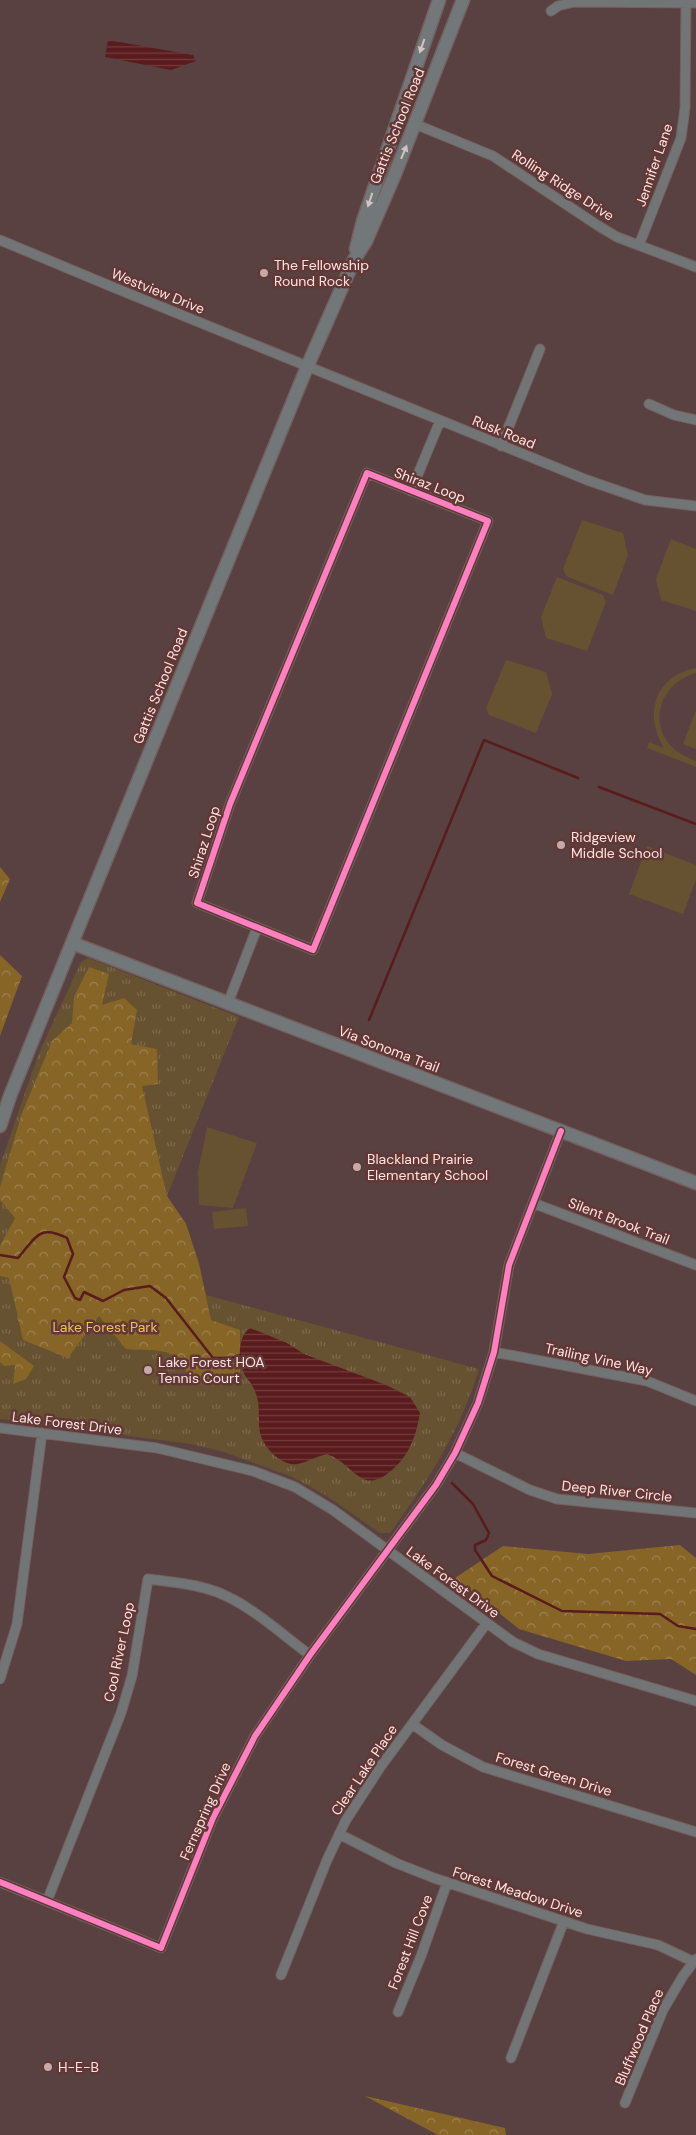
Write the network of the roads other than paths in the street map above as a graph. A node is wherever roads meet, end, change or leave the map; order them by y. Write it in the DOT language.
graph roads {
  1 [pos="439,0"];
  2 [pos="463,0"];
  3 [pos="686,2"];
  4 [pos="696,2"];
  5 [pos="551,11"];
  6 [pos="415,124"];
  7 [pos="0,240"];
  8 [pos="639,245"];
  9 [pos="354,260"];
  10 [pos="696,267"];
  11 [pos="540,349"];
  12 [pos="307,367"];
  13 [pos="649,404"];
  14 [pos="696,420"];
  15 [pos="440,421"];
  16 [pos="501,446"];
  17 [pos="411,491"];
  18 [pos="696,506"];
  19 [pos="257,928"];
  20 [pos="72,943"];
  21 [pos="228,1003"];
  22 [pos="5,1094"];
  23 [pos="0,1126"];
  24 [pos="561,1131"];
  25 [pos="696,1183"];
  26 [pos="533,1203"];
  27 [pos="696,1265"];
  28 [pos="494,1352"];
  29 [pos="696,1401"];
  30 [pos="0,1428"];
  31 [pos="42,1433"];
  32 [pos="455,1453"];
  33 [pos="696,1514"];
  34 [pos="388,1551"];
  35 [pos="486,1624"];
  36 [pos="310,1655"];
  37 [pos="0,1680"];
  38 [pos="696,1701"];
  39 [pos="412,1724"];
  40 [pos="696,1832"];
  41 [pos="339,1834"];
  42 [pos="0,1882"];
  43 [pos="447,1883"];
  44 [pos="47,1901"];
  45 [pos="564,1920"];
  46 [pos="695,1960"];
  47 [pos="280,1975"];
  48 [pos="398,2012"];
  49 [pos="511,2058"];
  50 [pos="626,2103"];
  1 -- 9 [label="main road, Gattis School Road, one-way"];
  2 -- 6 [label="main road, Gattis School Road"];
  3 -- 4 [label="street"];
  3 -- 5 [label="street"];
  3 -- 8 [label="street, Jennifer Lane"];
  6 -- 8 [label="street, Rolling Ridge Drive"];
  9 -- 6 [label="main road, Gattis School Road, one-way"];
  7 -- 12 [label="street, Westview Drive"];
  8 -- 10 [label="street, Rolling Ridge Drive"];
  9 -- 12 [label="main road, Gattis School Road"];
  11 -- 16 [label="street"];
  12 -- 15 [label="street, Rusk Road"];
  12 -- 20 [label="main road, Gattis School Road"];
  13 -- 14 [label="street"];
  15 -- 16 [label="street, Rusk Road"];
  15 -- 17 [label="street"];
  16 -- 18 [label="street, Rusk Road"];
  17 -- 19 [label="street, Shiraz Loop"];
  17 -- 19 [label="street, Shiraz Loop"];
  19 -- 21 [label="street"];
  20 -- 21 [label="main road, Via Sonoma Trail"];
  20 -- 22 [label="main road, Gattis School Road"];
  21 -- 24 [label="main road, Via Sonoma Trail"];
  22 -- 23 [label="main road, Gattis School Road"];
  24 -- 25 [label="main road, Via Sonoma Trail"];
  24 -- 26 [label="street, Fernspring Drive"];
  26 -- 27 [label="street, Silent Brook Trail"];
  26 -- 28 [label="street, Fernspring Drive"];
  28 -- 29 [label="street, Trailing Vine Way"];
  28 -- 32 [label="street, Fernspring Drive"];
  30 -- 31 [label="street, Lake Forest Drive"];
  31 -- 34 [label="street, Lake Forest Drive"];
  31 -- 37 [label="street"];
  32 -- 33 [label="street, Deep River Circle"];
  32 -- 34 [label="street, Fernspring Drive"];
  34 -- 35 [label="street, Lake Forest Drive"];
  34 -- 36 [label="street, Fernspring Drive"];
  35 -- 38 [label="street, Lake Forest Drive"];
  35 -- 39 [label="street, Clear Lake Place"];
  36 -- 44 [label="street, Fernspring Drive"];
  36 -- 44 [label="street, Cool River Loop"];
  39 -- 40 [label="street, Forest Green Drive"];
  39 -- 41 [label="street, Clear Lake Place"];
  41 -- 43 [label="street, Forest Meadow Drive"];
  41 -- 47 [label="street, Clear Lake Place"];
  42 -- 44 [label="street, Fernspring Drive"];
  43 -- 45 [label="street, Forest Meadow Drive"];
  43 -- 48 [label="street, Forest Hill Cove"];
  45 -- 46 [label="street, Forest Meadow Drive"];
  45 -- 49 [label="street"];
  46 -- 50 [label="street, Bluffwood Place"];
}
